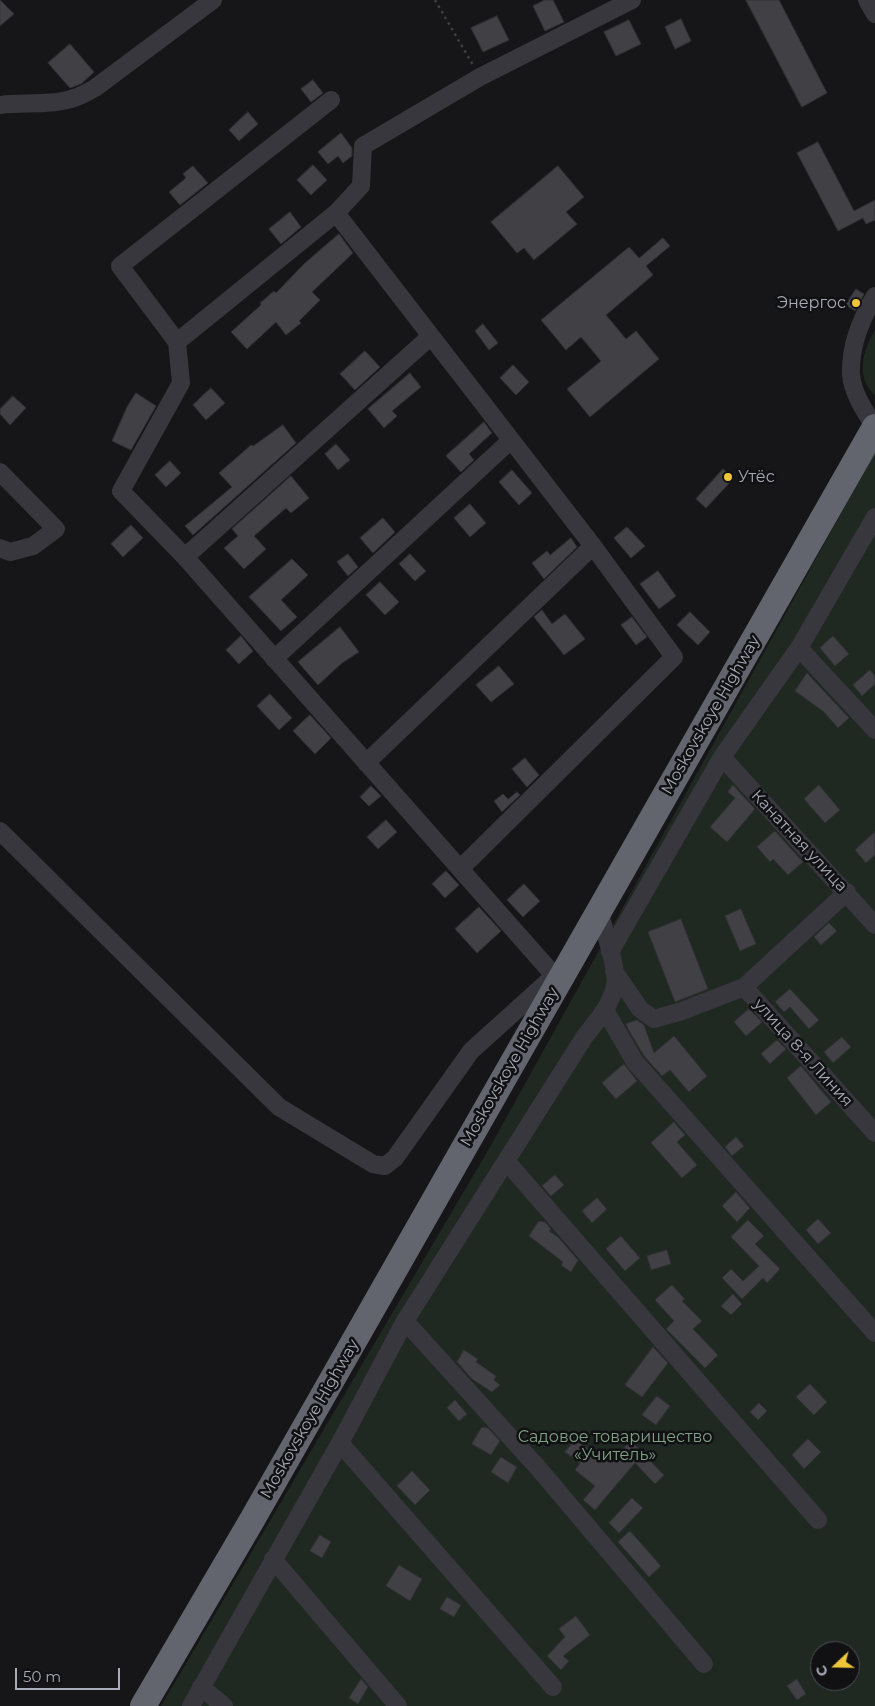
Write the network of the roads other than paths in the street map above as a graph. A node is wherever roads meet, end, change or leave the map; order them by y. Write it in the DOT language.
graph roads {
  1 [pos="213,0"];
  2 [pos="632,0"];
  3 [pos="868,0"];
  4 [pos="875,14"];
  5 [pos="331,100"];
  6 [pos="0,104"];
  7 [pos="336,213"];
  8 [pos="875,296"];
  9 [pos="431,336"];
  10 [pos="177,342"];
  11 [pos="875,427"];
  12 [pos="511,440"];
  13 [pos="0,472"];
  14 [pos="875,517"];
  15 [pos="593,546"];
  16 [pos="0,548"];
  17 [pos="185,557"];
  18 [pos="799,648"];
  19 [pos="274,659"];
  20 [pos="875,730"];
  21 [pos="722,757"];
  22 [pos="366,763"];
  23 [pos="0,832"];
  24 [pos="460,869"];
  25 [pos="847,892"];
  26 [pos="599,910"];
  27 [pos="875,924"];
  28 [pos="610,952"];
  29 [pos="614,971"];
  30 [pos="556,979"];
  31 [pos="744,987"];
  32 [pos="605,1010"];
  33 [pos="875,1133"];
  34 [pos="507,1162"];
  35 [pos="405,1321"];
  36 [pos="875,1333"];
  37 [pos="340,1443"];
  38 [pos="818,1520"];
  39 [pos="273,1559"];
  40 [pos="704,1664"];
  41 [pos="553,1686"];
  42 [pos="201,1687"];
  43 [pos="144,1706"];
  44 [pos="191,1706"];
  45 [pos="224,1706"];
  46 [pos="398,1706"];
  1 -- 6 [label="street"];
  2 -- 7 [label="street"];
  3 -- 4 [label="street"];
  5 -- 10 [label="street"];
  7 -- 9 [label="street"];
  7 -- 10 [label="street"];
  8 -- 11 [label="street"];
  9 -- 12 [label="street"];
  9 -- 17 [label="street"];
  10 -- 17 [label="street"];
  11 -- 26 [label="highway, Moskovskoye Highway"];
  12 -- 15 [label="street"];
  12 -- 19 [label="street"];
  13 -- 16 [label="street"];
  14 -- 18 [label="street"];
  15 -- 22 [label="street"];
  15 -- 24 [label="street"];
  17 -- 19 [label="street"];
  18 -- 20 [label="street"];
  18 -- 21 [label="street"];
  19 -- 22 [label="street"];
  21 -- 25 [label="street, Канатная улица"];
  21 -- 28 [label="street"];
  22 -- 24 [label="street"];
  23 -- 30 [label="street"];
  24 -- 30 [label="street"];
  25 -- 27 [label="street, Канатная улица"];
  25 -- 31 [label="street, улица 8-я Линия"];
  26 -- 28 [label="street"];
  26 -- 30 [label="highway, Moskovskoye Highway"];
  28 -- 29 [label="street"];
  29 -- 31 [label="street"];
  29 -- 32 [label="street"];
  30 -- 43 [label="highway, Moskovskoye Highway"];
  31 -- 33 [label="street, улица 8-я Линия"];
  32 -- 34 [label="street"];
  32 -- 36 [label="street"];
  34 -- 35 [label="street"];
  34 -- 38 [label="street"];
  35 -- 37 [label="street"];
  35 -- 40 [label="street"];
  37 -- 39 [label="street"];
  37 -- 41 [label="street"];
  39 -- 42 [label="street"];
  39 -- 46 [label="street"];
  42 -- 44 [label="street"];
  42 -- 45 [label="street"];
}
